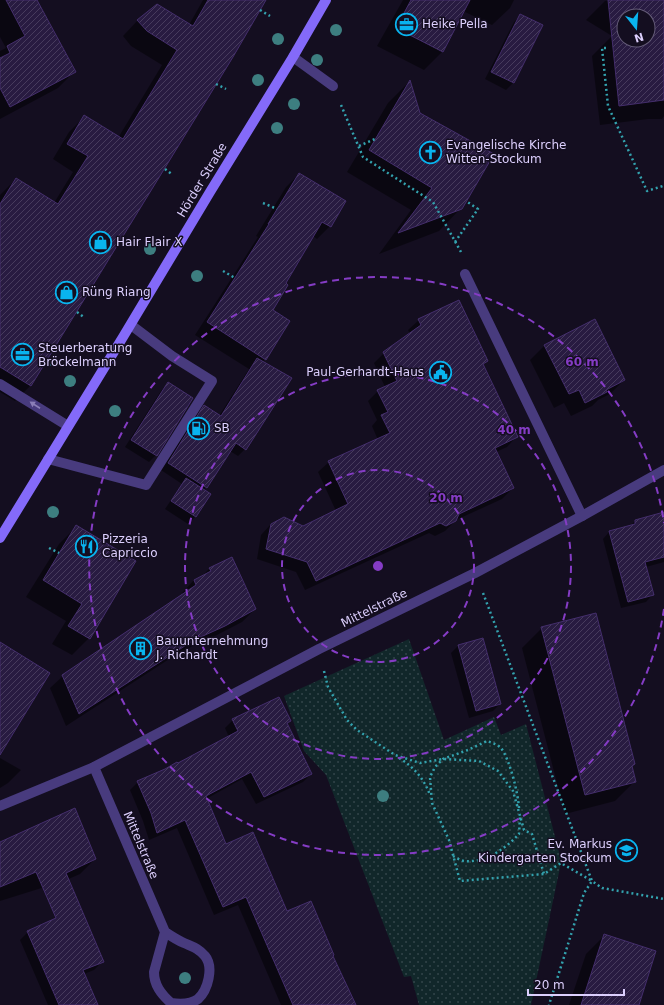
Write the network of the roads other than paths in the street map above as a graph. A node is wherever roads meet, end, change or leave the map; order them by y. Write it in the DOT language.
graph roads {
  1 [pos="326,0"];
  2 [pos="293,57"];
  3 [pos="333,86"];
  4 [pos="465,274"];
  5 [pos="131,325"];
  6 [pos="0,384"];
  7 [pos="68,426"];
  8 [pos="48,459"];
  9 [pos="664,470"];
  10 [pos="582,516"];
  11 [pos="0,538"];
  12 [pos="94,767"];
  13 [pos="0,806"];
  14 [pos="165,932"];
  1 -- 2 [label="main road, Hörder Straße"];
  2 -- 3 [label="street"];
  2 -- 5 [label="main road, Hörder Straße"];
  4 -- 10 [label="street"];
  5 -- 7 [label="main road, Hörder Straße"];
  5 -- 8 [label="street"];
  7 -- 6 [label="street, one-way"];
  7 -- 8 [label="main road, Hörder Straße"];
  8 -- 11 [label="main road, Hörder Straße"];
  9 -- 10 [label="street, Mittelstraße"];
  10 -- 12 [label="street, Mittelstraße"];
  12 -- 13 [label="street, Mittelstraße"];
  12 -- 14 [label="street, Mittelstraße"];
  14 -- 14 [label="street"];
}
